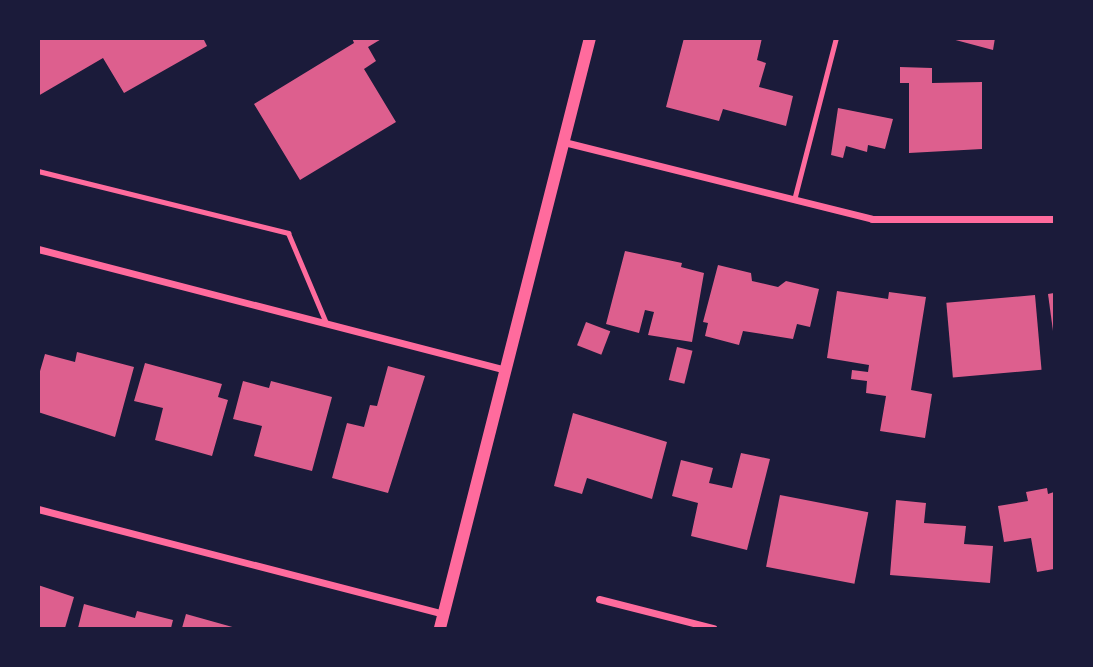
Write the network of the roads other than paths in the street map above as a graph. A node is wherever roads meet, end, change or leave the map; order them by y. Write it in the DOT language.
graph roads {
  1 [pos="590,38"];
  2 [pos="836,38"];
  3 [pos="564,142"];
  4 [pos="38,171"];
  5 [pos="794,200"];
  6 [pos="1055,219"];
  7 [pos="38,249"];
  8 [pos="326,323"];
  9 [pos="506,370"];
  10 [pos="38,509"];
  11 [pos="599,599"];
  12 [pos="444,614"];
  13 [pos="440,628"];
  14 [pos="713,628"];
  1 -- 3 [label="street"];
  2 -- 5 [label="lane"];
  3 -- 5 [label="street"];
  3 -- 9 [label="street"];
  4 -- 8 [label="lane"];
  5 -- 6 [label="street"];
  7 -- 8 [label="street"];
  8 -- 9 [label="street"];
  9 -- 12 [label="street"];
  10 -- 12 [label="street"];
  11 -- 14 [label="street"];
  12 -- 13 [label="street"];
}
